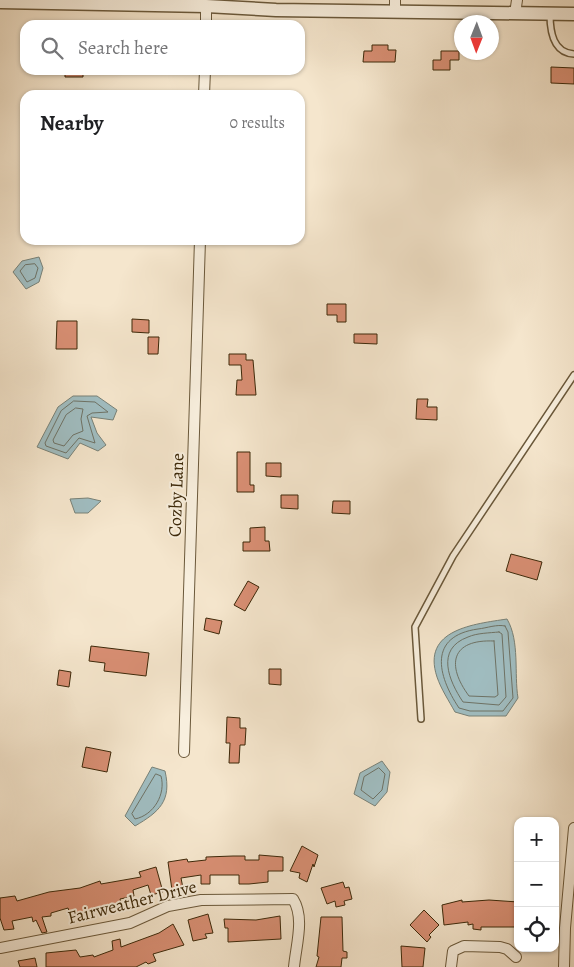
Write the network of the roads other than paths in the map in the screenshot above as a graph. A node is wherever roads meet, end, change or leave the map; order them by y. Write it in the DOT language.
graph roads {
  1 [pos="517,0"];
  2 [pos="29,1"];
  3 [pos="83,1"];
  4 [pos="0,2"];
  5 [pos="206,6"];
  6 [pos="395,6"];
  7 [pos="515,14"];
  8 [pos="550,14"];
  9 [pos="574,14"];
  10 [pos="206,20"];
  11 [pos="574,54"];
  12 [pos="204,75"];
  13 [pos="204,90"];
  14 [pos="200,245"];
  15 [pos="574,376"];
  16 [pos="420,719"];
  17 [pos="184,752"];
  18 [pos="574,828"];
  19 [pos="571,887"];
  20 [pos="0,948"];
  21 [pos="516,957"];
  22 [pos="294,967"];
  23 [pos="451,967"];
  24 [pos="564,967"];
  1 -- 7 [label="street"];
  2 -- 3 [label="street"];
  2 -- 4 [label="street"];
  3 -- 5 [label="street"];
  5 -- 6 [label="street"];
  5 -- 10 [label="street"];
  6 -- 7 [label="street"];
  7 -- 8 [label="street"];
  8 -- 9 [label="street"];
  8 -- 11 [label="lane"];
  12 -- 13 [label="street"];
  14 -- 17 [label="street, Cozby Lane"];
  15 -- 16 [label="lane"];
  18 -- 19 [label="street"];
  19 -- 24 [label="street"];
  20 -- 22 [label="street, Fairweather Drive"];
  21 -- 23 [label="street"];
}
